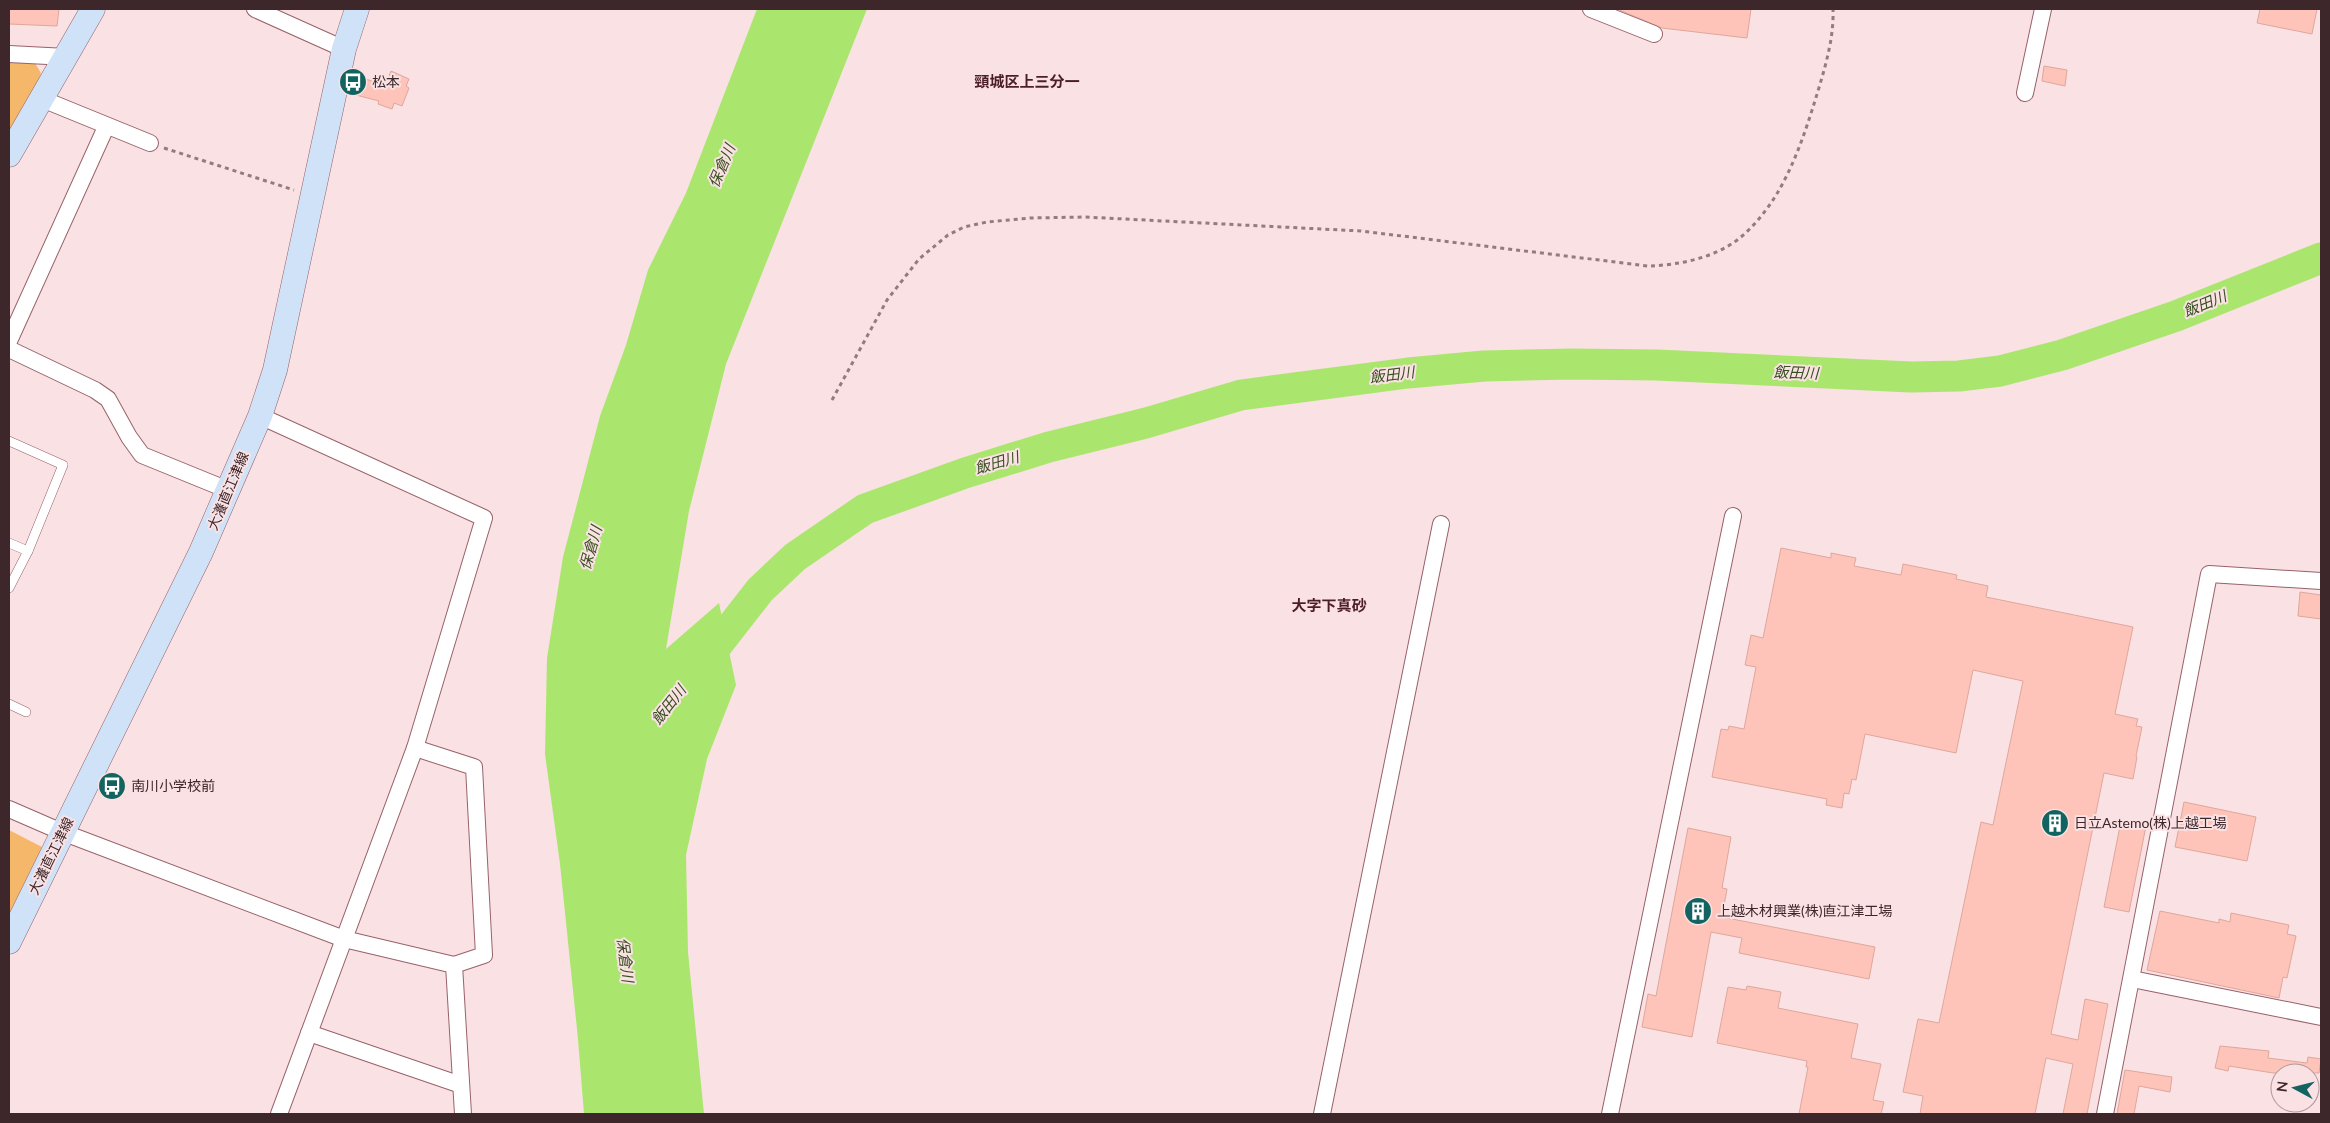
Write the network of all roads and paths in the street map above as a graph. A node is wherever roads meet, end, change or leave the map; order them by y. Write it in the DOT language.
graph roads {
  1 [pos="93,9"];
  2 [pos="255,9"];
  3 [pos="357,9"];
  4 [pos="1591,9"];
  5 [pos="1833,9"];
  6 [pos="2043,9"];
  7 [pos="1654,34"];
  8 [pos="344,49"];
  9 [pos="9,54"];
  10 [pos="67,57"];
  11 [pos="2025,93"];
  12 [pos="42,99"];
  13 [pos="106,127"];
  14 [pos="150,143"];
  15 [pos="9,155"];
  16 [pos="312,196"];
  17 [pos="9,341"];
  18 [pos="9,349"];
  19 [pos="832,400"];
  20 [pos="260,416"];
  21 [pos="9,441"];
  22 [pos="228,490"];
  23 [pos="1733,516"];
  24 [pos="1441,524"];
  25 [pos="9,543"];
  26 [pos="28,550"];
  27 [pos="2321,581"];
  28 [pos="9,588"];
  29 [pos="9,704"];
  30 [pos="26,712"];
  31 [pos="415,748"];
  32 [pos="9,809"];
  33 [pos="62,832"];
  34 [pos="344,939"];
  35 [pos="9,942"];
  36 [pos="454,965"];
  37 [pos="2132,979"];
  38 [pos="2321,1017"];
  39 [pos="310,1033"];
  40 [pos="461,1085"];
  41 [pos="279,1114"];
  42 [pos="464,1114"];
  43 [pos="1322,1114"];
  44 [pos="1610,1114"];
  45 [pos="2105,1114"];
  1 -- 10 [label="main road"];
  2 -- 8 [label="street"];
  3 -- 8 [label="main road, 大瀁直江津線"];
  4 -- 7 [label="street"];
  5 -- 19 [label="path"];
  6 -- 11 [label="street"];
  8 -- 16 [label="main road, 大瀁直江津線"];
  9 -- 10 [label="street"];
  10 -- 12 [label="main road"];
  12 -- 13 [label="street"];
  12 -- 15 [label="main road"];
  13 -- 14 [label="street"];
  13 -- 17 [label="street"];
  14 -- 16 [label="path"];
  16 -- 20 [label="main road, 大瀁直江津線"];
  18 -- 22 [label="street"];
  20 -- 22 [label="main road, 大瀁直江津線"];
  20 -- 31 [label="street"];
  21 -- 26 [label="lane"];
  22 -- 33 [label="main road, 大瀁直江津線"];
  23 -- 44 [label="street"];
  24 -- 43 [label="street"];
  25 -- 26 [label="lane"];
  26 -- 28 [label="lane"];
  27 -- 37 [label="street"];
  29 -- 30 [label="lane"];
  31 -- 34 [label="street"];
  31 -- 36 [label="street"];
  32 -- 33 [label="street"];
  33 -- 34 [label="street"];
  33 -- 35 [label="main road, 大瀁直江津線"];
  34 -- 36 [label="street"];
  34 -- 39 [label="street"];
  36 -- 40 [label="street"];
  37 -- 38 [label="street"];
  37 -- 45 [label="street"];
  39 -- 40 [label="street"];
  39 -- 41 [label="street"];
  40 -- 42 [label="street"];
}
